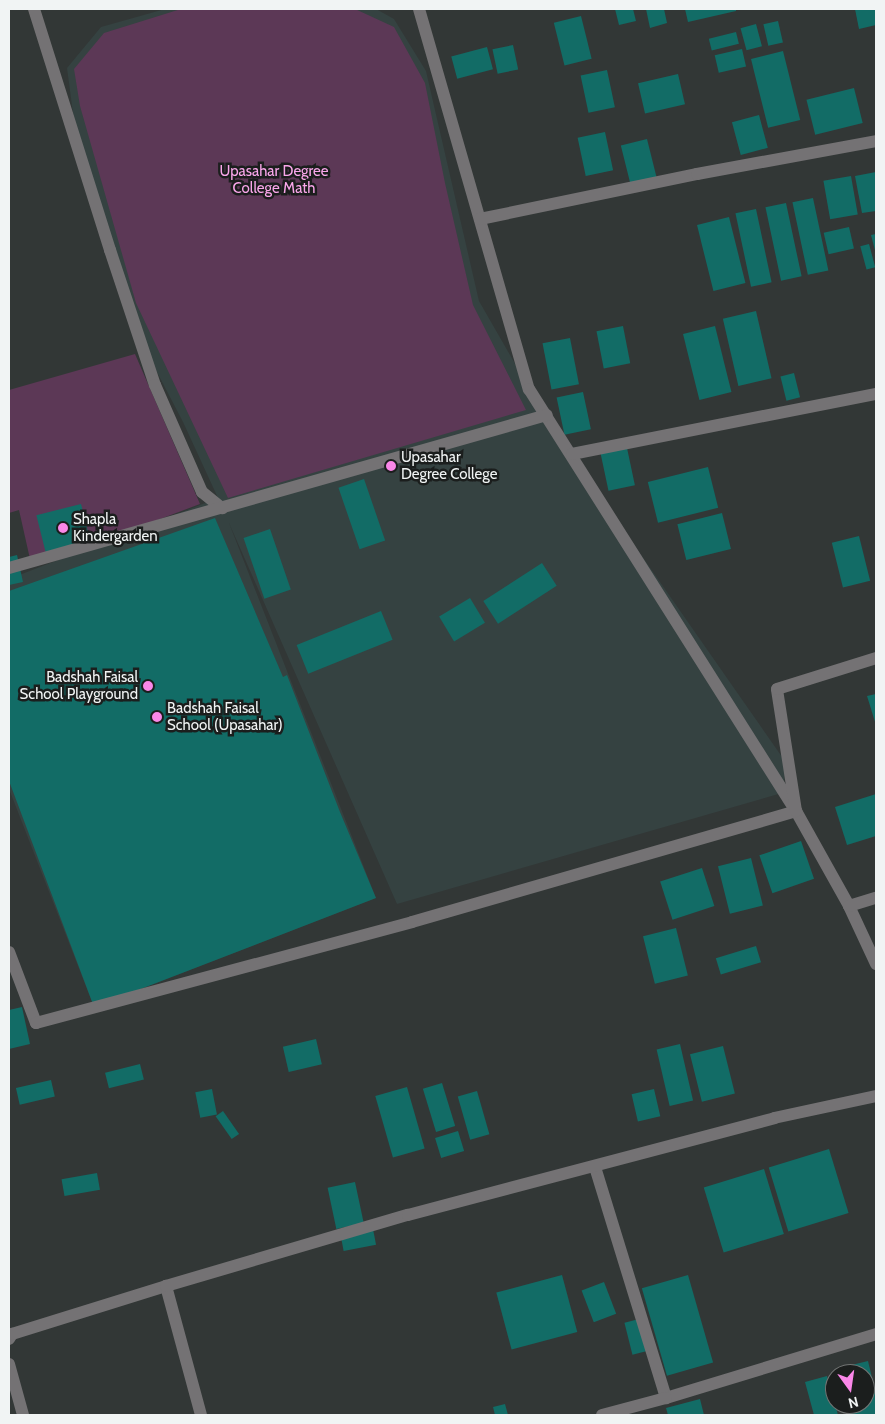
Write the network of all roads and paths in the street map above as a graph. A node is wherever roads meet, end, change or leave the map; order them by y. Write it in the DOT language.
graph roads {
  1 [pos="34,9"];
  2 [pos="419,9"];
  3 [pos="876,141"];
  4 [pos="480,219"];
  5 [pos="876,394"];
  6 [pos="547,415"];
  7 [pos="572,454"];
  8 [pos="222,508"];
  9 [pos="9,568"];
  10 [pos="876,658"];
  11 [pos="796,811"];
  12 [pos="876,898"];
  13 [pos="849,906"];
  14 [pos="9,952"];
  15 [pos="876,964"];
  16 [pos="876,1096"];
  17 [pos="595,1167"];
  18 [pos="166,1286"];
  19 [pos="876,1334"];
  20 [pos="9,1339"];
  21 [pos="9,1364"];
  22 [pos="666,1398"];
  23 [pos="23,1415"];
  24 [pos="201,1415"];
  25 [pos="602,1415"];
  1 -- 8 [label="street"];
  2 -- 4 [label="street"];
  3 -- 4 [label="street"];
  4 -- 6 [label="street"];
  5 -- 7 [label="street"];
  6 -- 7 [label="street"];
  6 -- 8 [label="street"];
  7 -- 11 [label="street"];
  8 -- 9 [label="street"];
  10 -- 11 [label="street"];
  11 -- 13 [label="street"];
  11 -- 14 [label="street"];
  12 -- 13 [label="street"];
  13 -- 15 [label="street"];
  16 -- 17 [label="street"];
  17 -- 18 [label="street"];
  17 -- 22 [label="street"];
  18 -- 20 [label="street"];
  18 -- 24 [label="street"];
  19 -- 22 [label="street"];
  21 -- 23 [label="street"];
  22 -- 25 [label="street"];
}
